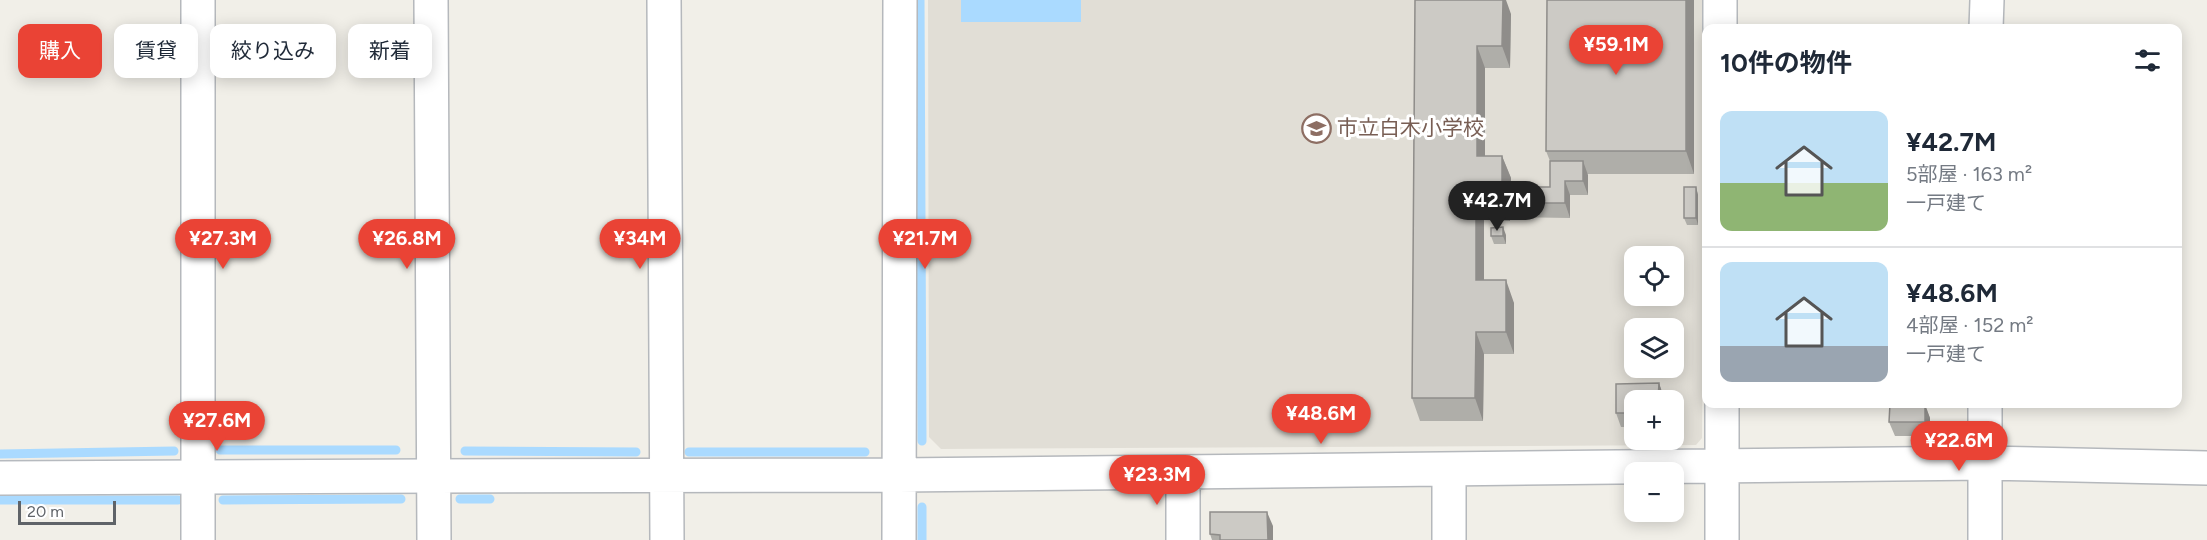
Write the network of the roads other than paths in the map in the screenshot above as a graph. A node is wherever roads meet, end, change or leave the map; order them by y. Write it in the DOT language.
graph roads {
  1 [pos="198,0"];
  2 [pos="430,0"];
  3 [pos="663,0"];
  4 [pos="900,0"];
  5 [pos="1720,0"];
  6 [pos="1986,0"];
  7 [pos="1720,24"];
  8 [pos="1986,24"];
  9 [pos="1722,408"];
  10 [pos="1985,408"];
  11 [pos="1985,463"];
  12 [pos="1722,466"];
  13 [pos="2207,468"];
  14 [pos="1449,469"];
  15 [pos="1183,472"];
  16 [pos="899,475"];
  17 [pos="434,476"];
  18 [pos="666,476"];
  19 [pos="198,477"];
  20 [pos="0,478"];
  21 [pos="198,540"];
  22 [pos="434,540"];
  23 [pos="666,540"];
  24 [pos="899,540"];
  25 [pos="1183,540"];
  26 [pos="1449,540"];
  27 [pos="1722,540"];
  28 [pos="1985,540"];
  1 -- 19 [label="street"];
  2 -- 17 [label="street"];
  3 -- 18 [label="street"];
  4 -- 16 [label="street"];
  5 -- 7 [label="street"];
  6 -- 8 [label="street"];
  9 -- 12 [label="street"];
  10 -- 11 [label="street"];
  11 -- 12 [label="street"];
  11 -- 13 [label="street"];
  11 -- 28 [label="street"];
  12 -- 14 [label="street"];
  12 -- 27 [label="street"];
  14 -- 15 [label="street"];
  14 -- 26 [label="street"];
  15 -- 16 [label="street"];
  15 -- 25 [label="street"];
  16 -- 18 [label="street"];
  16 -- 24 [label="street"];
  17 -- 18 [label="street"];
  17 -- 19 [label="street"];
  17 -- 22 [label="street"];
  18 -- 23 [label="street"];
  19 -- 20 [label="street"];
  19 -- 21 [label="street"];
}
